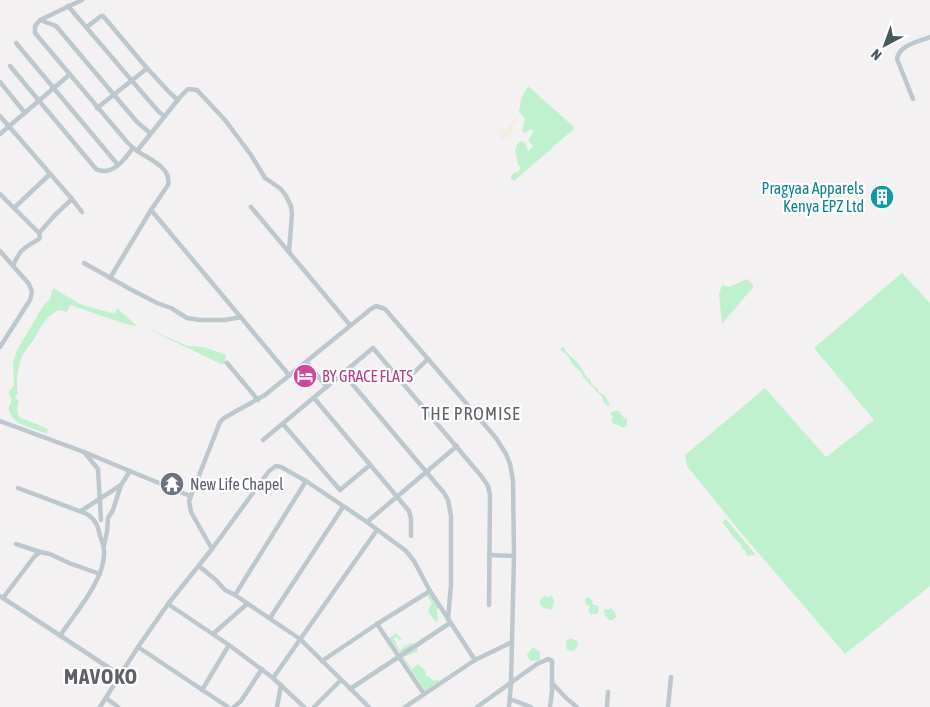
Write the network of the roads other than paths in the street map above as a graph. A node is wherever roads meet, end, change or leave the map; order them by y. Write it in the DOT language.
graph roads {
  1 [pos="82,0"];
  2 [pos="68,6"];
  3 [pos="40,20"];
  4 [pos="87,27"];
  5 [pos="930,36"];
  6 [pos="16,43"];
  7 [pos="10,66"];
  8 [pos="146,67"];
  9 [pos="69,75"];
  10 [pos="131,80"];
  11 [pos="0,82"];
  12 [pos="54,88"];
  13 [pos="115,94"];
  14 [pos="913,99"];
  15 [pos="178,100"];
  16 [pos="40,101"];
  17 [pos="98,108"];
  18 [pos="25,113"];
  19 [pos="0,116"];
  20 [pos="164,116"];
  21 [pos="9,127"];
  22 [pos="150,133"];
  23 [pos="0,134"];
  24 [pos="135,149"];
  25 [pos="118,165"];
  26 [pos="50,174"];
  27 [pos="0,194"];
  28 [pos="72,199"];
  29 [pos="251,207"];
  30 [pos="14,208"];
  31 [pos="151,210"];
  32 [pos="82,212"];
  33 [pos="39,233"];
  34 [pos="0,251"];
  35 [pos="289,252"];
  36 [pos="84,263"];
  37 [pos="13,266"];
  38 [pos="110,278"];
  39 [pos="241,317"];
  40 [pos="350,325"];
  41 [pos="0,347"];
  42 [pos="428,359"];
  43 [pos="306,362"];
  44 [pos="227,364"];
  45 [pos="343,373"];
  46 [pos="289,375"];
  47 [pos="403,383"];
  48 [pos="327,387"];
  49 [pos="314,398"];
  50 [pos="258,400"];
  51 [pos="0,421"];
  52 [pos="283,424"];
  53 [pos="264,440"];
  54 [pos="457,446"];
  55 [pos="84,452"];
  56 [pos="370,465"];
  57 [pos="130,471"];
  58 [pos="426,473"];
  59 [pos="306,482"];
  60 [pos="122,485"];
  61 [pos="18,488"];
  62 [pos="190,496"];
  63 [pos="398,498"];
  64 [pos="99,500"];
  65 [pos="343,507"];
  66 [pos="81,511"];
  67 [pos="95,520"];
  68 [pos="101,520"];
  69 [pos="108,520"];
  70 [pos="367,522"];
  71 [pos="377,530"];
  72 [pos="411,536"];
  73 [pos="16,544"];
  74 [pos="103,548"];
  75 [pos="212,549"];
  76 [pos="40,552"];
  77 [pos="489,555"];
  78 [pos="514,556"];
  79 [pos="199,566"];
  80 [pos="100,574"];
  81 [pos="430,591"];
  82 [pos="235,595"];
  83 [pos="1,597"];
  84 [pos="168,604"];
  85 [pos="247,604"];
  86 [pos="489,605"];
  87 [pos="270,618"];
  88 [pos="449,621"];
  89 [pos="377,624"];
  90 [pos="213,634"];
  91 [pos="60,636"];
  92 [pos="300,639"];
  93 [pos="512,642"];
  94 [pos="230,646"];
  95 [pos="138,647"];
  96 [pos="399,657"];
  97 [pos="475,660"];
  98 [pos="322,661"];
  99 [pos="262,669"];
  100 [pos="120,675"];
  101 [pos="671,677"];
  102 [pos="273,678"];
  103 [pos="341,680"];
  104 [pos="511,683"];
  105 [pos="552,683"];
  106 [pos="281,685"];
  107 [pos="350,689"];
  108 [pos="202,690"];
  109 [pos="608,692"];
  110 [pos="424,694"];
  111 [pos="106,698"];
  112 [pos="510,700"];
  113 [pos="100,707"];
  114 [pos="118,707"];
  115 [pos="228,707"];
  116 [pos="234,707"];
  117 [pos="277,707"];
  118 [pos="304,707"];
  119 [pos="314,707"];
  120 [pos="369,707"];
  121 [pos="405,707"];
  122 [pos="476,707"];
  123 [pos="509,707"];
  124 [pos="531,707"];
  125 [pos="550,707"];
  126 [pos="577,707"];
  127 [pos="607,707"];
  128 [pos="668,707"];
  1 -- 2 [label="street"];
  2 -- 3 [label="street"];
  2 -- 4 [label="street"];
  3 -- 9 [label="street"];
  3 -- 13 [label="street"];
  4 -- 8 [label="street"];
  4 -- 10 [label="street"];
  5 -- 14 [label="street"];
  6 -- 12 [label="street"];
  7 -- 16 [label="street"];
  8 -- 10 [label="street"];
  8 -- 15 [label="street"];
  9 -- 12 [label="street"];
  9 -- 17 [label="street"];
  10 -- 13 [label="street"];
  10 -- 20 [label="street"];
  11 -- 18 [label="street"];
  12 -- 16 [label="street"];
  12 -- 25 [label="street"];
  13 -- 17 [label="street"];
  13 -- 22 [label="street"];
  15 -- 20 [label="street"];
  15 -- 35 [label="street"];
  16 -- 18 [label="street"];
  16 -- 25 [label="street"];
  17 -- 24 [label="street"];
  18 -- 21 [label="street"];
  19 -- 21 [label="street"];
  20 -- 22 [label="street"];
  21 -- 23 [label="street"];
  21 -- 26 [label="street"];
  22 -- 24 [label="street"];
  24 -- 25 [label="street"];
  24 -- 31 [label="street"];
  26 -- 28 [label="street"];
  26 -- 30 [label="street"];
  27 -- 30 [label="street"];
  28 -- 32 [label="street"];
  28 -- 33 [label="street"];
  29 -- 35 [label="street"];
  30 -- 33 [label="street"];
  31 -- 38 [label="street"];
  31 -- 39 [label="street"];
  33 -- 37 [label="street"];
  34 -- 37 [label="street"];
  35 -- 40 [label="street"];
  36 -- 38 [label="street"];
  37 -- 41 [label="street"];
  38 -- 39 [label="street"];
  39 -- 46 [label="street"];
  40 -- 42 [label="street"];
  40 -- 43 [label="street"];
  42 -- 47 [label="street"];
  42 -- 78 [label="street"];
  43 -- 46 [label="street"];
  43 -- 48 [label="street"];
  44 -- 50 [label="street"];
  45 -- 47 [label="street"];
  45 -- 48 [label="street"];
  45 -- 58 [label="street"];
  46 -- 50 [label="street"];
  47 -- 54 [label="street"];
  48 -- 49 [label="street"];
  49 -- 52 [label="street"];
  49 -- 56 [label="street"];
  50 -- 62 [label="street"];
  51 -- 55 [label="street"];
  52 -- 53 [label="street"];
  52 -- 56 [label="street"];
  54 -- 58 [label="street"];
  54 -- 77 [label="street"];
  55 -- 57 [label="street"];
  55 -- 64 [label="street"];
  56 -- 63 [label="street"];
  57 -- 60 [label="street"];
  57 -- 62 [label="street"];
  58 -- 63 [label="street"];
  58 -- 88 [label="street"];
  59 -- 65 [label="street"];
  59 -- 75 [label="street"];
  59 -- 82 [label="street"];
  60 -- 64 [label="street"];
  60 -- 69 [label="street"];
  61 -- 66 [label="street"];
  62 -- 75 [label="street"];
  63 -- 70 [label="street"];
  63 -- 72 [label="street"];
  64 -- 66 [label="street"];
  64 -- 68 [label="street"];
  65 -- 70 [label="street"];
  65 -- 87 [label="street"];
  66 -- 67 [label="street"];
  67 -- 68 [label="street"];
  67 -- 74 [label="street"];
  68 -- 69 [label="street"];
  69 -- 74 [label="street"];
  70 -- 71 [label="street"];
  71 -- 81 [label="street"];
  71 -- 92 [label="street"];
  73 -- 76 [label="street"];
  74 -- 80 [label="street"];
  75 -- 79 [label="street"];
  76 -- 80 [label="street"];
  76 -- 83 [label="street"];
  77 -- 78 [label="street"];
  77 -- 86 [label="street"];
  78 -- 93 [label="street"];
  79 -- 82 [label="street"];
  79 -- 84 [label="street"];
  80 -- 91 [label="street"];
  81 -- 88 [label="street"];
  81 -- 89 [label="street"];
  82 -- 85 [label="street"];
  83 -- 91 [label="street"];
  84 -- 90 [label="street"];
  84 -- 95 [label="street"];
  85 -- 87 [label="street"];
  85 -- 90 [label="street"];
  87 -- 92 [label="street"];
  88 -- 96 [label="street"];
  88 -- 97 [label="street"];
  89 -- 96 [label="street"];
  89 -- 98 [label="street"];
  90 -- 94 [label="street"];
  91 -- 100 [label="street"];
  92 -- 98 [label="street"];
  92 -- 102 [label="street"];
  93 -- 97 [label="street"];
  93 -- 104 [label="street"];
  94 -- 99 [label="street"];
  94 -- 108 [label="street"];
  95 -- 100 [label="street"];
  95 -- 108 [label="street"];
  96 -- 107 [label="street"];
  96 -- 110 [label="street"];
  97 -- 110 [label="street"];
  98 -- 103 [label="street"];
  99 -- 102 [label="street"];
  99 -- 116 [label="street"];
  100 -- 111 [label="street"];
  101 -- 128 [label="street"];
  102 -- 106 [label="street"];
  103 -- 107 [label="street"];
  103 -- 119 [label="street"];
  104 -- 105 [label="street"];
  104 -- 112 [label="street"];
  104 -- 122 [label="street"];
  105 -- 125 [label="street"];
  105 -- 126 [label="street"];
  106 -- 117 [label="street"];
  106 -- 118 [label="street"];
  107 -- 120 [label="street"];
  108 -- 115 [label="street"];
  109 -- 127 [label="street"];
  110 -- 121 [label="street"];
  111 -- 113 [label="street"];
  111 -- 114 [label="street"];
  112 -- 123 [label="street"];
  112 -- 124 [label="street"];
}
